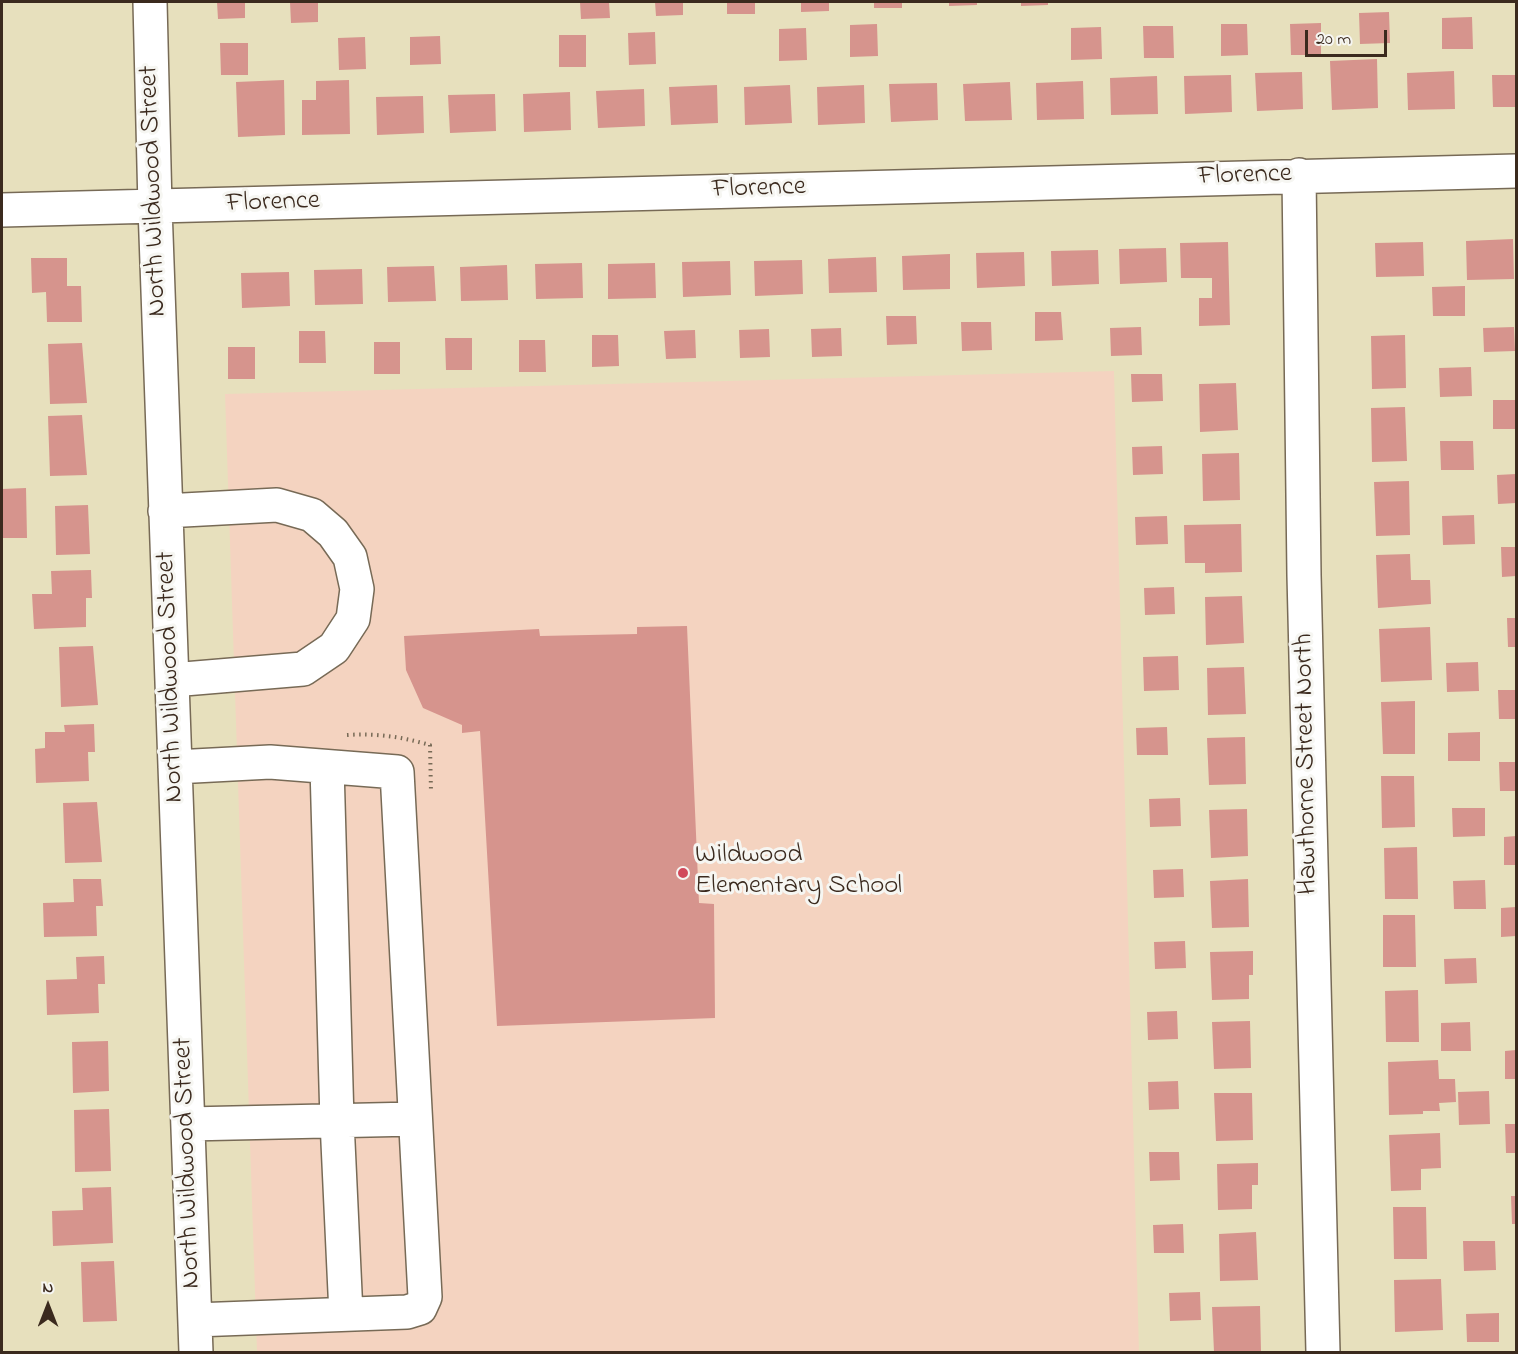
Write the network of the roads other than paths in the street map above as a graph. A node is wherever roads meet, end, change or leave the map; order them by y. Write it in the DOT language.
graph roads {
  1 [pos="150,2"];
  2 [pos="1516,171"];
  3 [pos="1299,175"];
  4 [pos="155,207"];
  5 [pos="2,210"];
  6 [pos="165,511"];
  7 [pos="172,680"];
  8 [pos="175,766"];
  9 [pos="327,766"];
  10 [pos="415,1119"];
  11 [pos="337,1121"];
  12 [pos="188,1124"];
  13 [pos="333,1315"];
  14 [pos="195,1320"];
  15 [pos="196,1353"];
  16 [pos="1323,1353"];
  1 -- 4 [label="street, North Wildwood Street"];
  2 -- 3 [label="street, Florence"];
  3 -- 4 [label="street, Florence"];
  3 -- 16 [label="street, Hawthorne Street North"];
  4 -- 5 [label="street, Florence"];
  4 -- 6 [label="street, North Wildwood Street"];
  6 -- 7 [label="street, North Wildwood Street"];
  6 -- 7 [label="street"];
  7 -- 8 [label="street, North Wildwood Street"];
  8 -- 9 [label="street"];
  8 -- 12 [label="street, North Wildwood Street"];
  9 -- 10 [label="street"];
  9 -- 11 [label="street"];
  10 -- 11 [label="street"];
  10 -- 13 [label="street"];
  11 -- 12 [label="street"];
  11 -- 13 [label="street"];
  12 -- 14 [label="street, North Wildwood Street"];
  13 -- 14 [label="street"];
  14 -- 15 [label="street, North Wildwood Street"];
}
